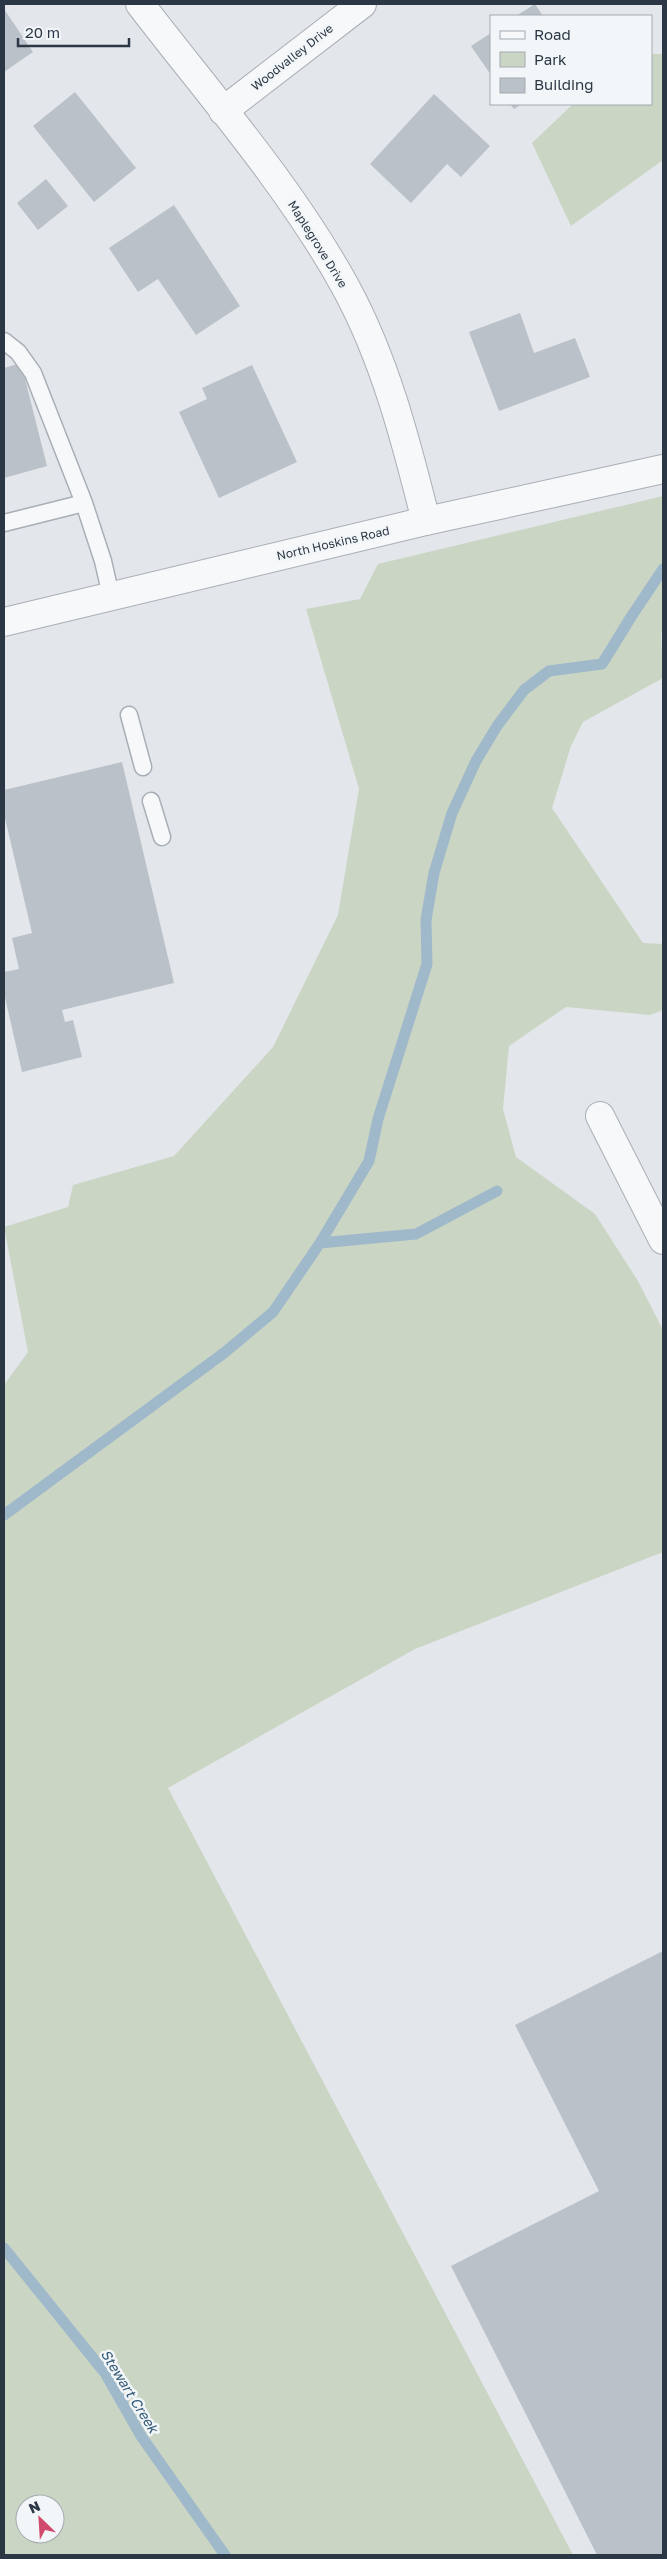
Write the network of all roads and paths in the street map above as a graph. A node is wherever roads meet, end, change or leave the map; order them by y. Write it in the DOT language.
graph roads {
  1 [pos="140,4"];
  2 [pos="362,4"];
  3 [pos="222,111"];
  4 [pos="4,341"];
  5 [pos="663,469"];
  6 [pos="84,503"];
  7 [pos="426,522"];
  8 [pos="4,523"];
  9 [pos="111,596"];
  10 [pos="4,622"];
  11 [pos="129,715"];
  12 [pos="143,767"];
  13 [pos="151,801"];
  14 [pos="162,837"];
  15 [pos="600,1116"];
  16 [pos="663,1240"];
  1 -- 3 [label="street, Maplegrove Drive"];
  2 -- 3 [label="street, Woodvalley Drive"];
  3 -- 7 [label="street, Maplegrove Drive"];
  4 -- 6 [label="lane"];
  5 -- 7 [label="street, North Hoskins Road"];
  6 -- 8 [label="lane"];
  6 -- 9 [label="lane"];
  7 -- 9 [label="street, North Hoskins Road"];
  9 -- 10 [label="street, North Hoskins Road"];
  11 -- 12 [label="lane"];
  13 -- 14 [label="lane"];
  15 -- 16 [label="street"];
}
